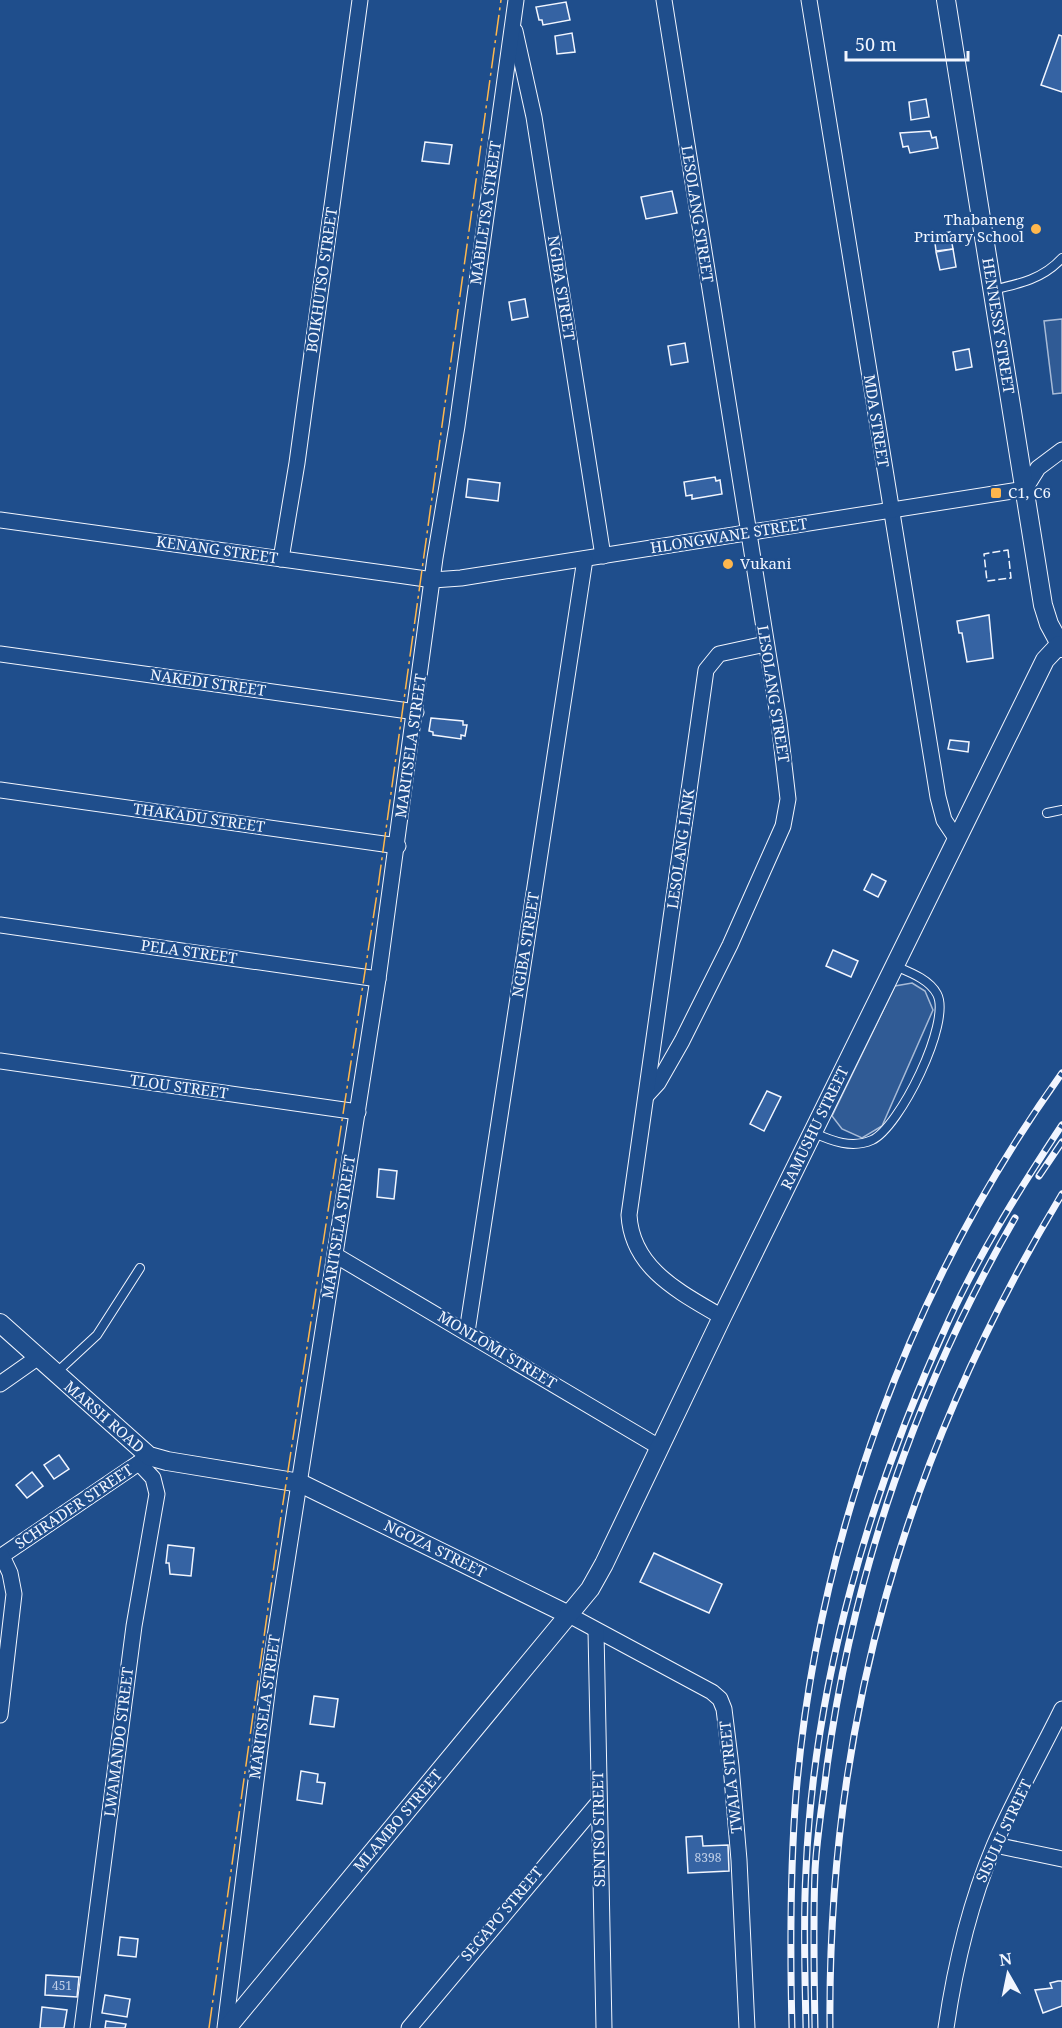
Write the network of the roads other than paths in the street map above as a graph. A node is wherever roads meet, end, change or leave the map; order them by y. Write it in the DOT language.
graph roads {
  1 [pos="360,0"];
  2 [pos="516,0"];
  3 [pos="664,0"];
  4 [pos="809,0"];
  5 [pos="946,0"];
  6 [pos="513,22"];
  7 [pos="1062,258"];
  8 [pos="992,290"];
  9 [pos="457,426"];
  10 [pos="1062,450"];
  11 [pos="1025,489"];
  12 [pos="891,511"];
  13 [pos="0,520"];
  14 [pos="747,533"];
  15 [pos="603,556"];
  16 [pos="281,559"];
  17 [pos="585,559"];
  18 [pos="434,580"];
  19 [pos="765,644"];
  20 [pos="1061,645"];
  21 [pos="0,654"];
  22 [pos="416,712"];
  23 [pos="0,790"];
  24 [pos="1062,810"];
  25 [pos="1047,813"];
  26 [pos="956,838"];
  27 [pos="398,846"];
  28 [pos="0,925"];
  29 [pos="895,966"];
  30 [pos="378,979"];
  31 [pos="0,1061"];
  32 [pos="647,1095"];
  33 [pos="358,1112"];
  34 [pos="812,1132"];
  35 [pos="334,1255"];
  36 [pos="140,1268"];
  37 [pos="722,1317"];
  38 [pos="0,1323"];
  39 [pos="467,1332"];
  40 [pos="37,1358"];
  41 [pos="55,1374"];
  42 [pos="0,1384"];
  43 [pos="659,1447"];
  44 [pos="144,1459"];
  45 [pos="300,1483"];
  46 [pos="1,1557"];
  47 [pos="569,1614"];
  48 [pos="596,1631"];
  49 [pos="1062,1709"];
  50 [pos="0,1715"];
  51 [pos="598,1803"];
  52 [pos="995,1845"];
  53 [pos="1059,1859"];
  54 [pos="1062,1874"];
  55 [pos="82,2028"];
  56 [pos="226,2028"];
  57 [pos="409,2028"];
  58 [pos="604,2028"];
  59 [pos="747,2028"];
  60 [pos="946,2028"];
  1 -- 16 [label="street, BOIKHUTSO STREET"];
  2 -- 6 [label="street, MABILETSA STREET"];
  3 -- 14 [label="street, LESOLANG STREET"];
  4 -- 12 [label="street, MDA STREET"];
  5 -- 8 [label="street, HENNESSY STREET"];
  6 -- 9 [label="street, MABILETSA STREET"];
  6 -- 15 [label="street, NGIBA STREET"];
  7 -- 8 [label="lane"];
  8 -- 11 [label="street, HENNESSY STREET"];
  9 -- 18 [label="street, MARITSELA STREET"];
  10 -- 11 [label="street"];
  11 -- 12 [label="street, HLONGWANE STREET"];
  11 -- 20 [label="street, HENNESSY STREET"];
  12 -- 14 [label="street, HLONGWANE STREET"];
  12 -- 26 [label="street, MDA STREET"];
  13 -- 16 [label="street, KENANG STREET"];
  14 -- 15 [label="street, HLONGWANE STREET"];
  14 -- 19 [label="street, LESOLANG STREET"];
  15 -- 17 [label="street, HLONGWANE STREET"];
  16 -- 18 [label="street, KENANG STREET"];
  17 -- 18 [label="street, HLONGWANE STREET"];
  17 -- 39 [label="street, NGIBA STREET"];
  18 -- 22 [label="street, MARITSELA STREET"];
  19 -- 32 [label="street, LESOLANG STREET"];
  19 -- 32 [label="street, LESOLANG LINK"];
  20 -- 26 [label="street, RAMUSHU STREET"];
  21 -- 22 [label="street, NAKEDI STREET"];
  22 -- 27 [label="street, MARITSELA STREET"];
  23 -- 27 [label="street, THAKADU STREET"];
  24 -- 25 [label="lane"];
  26 -- 29 [label="street, RAMUSHU STREET"];
  27 -- 30 [label="street, MARITSELA STREET"];
  28 -- 30 [label="street, PELA STREET"];
  29 -- 34 [label="street, RAMUSHU STREET"];
  29 -- 34 [label="lane"];
  30 -- 33 [label="street, MARITSELA STREET"];
  31 -- 33 [label="street, TLOU STREET"];
  32 -- 37 [label="street, LESOLANG STREET"];
  33 -- 35 [label="street, MARITSELA STREET"];
  34 -- 37 [label="street, RAMUSHU STREET"];
  35 -- 39 [label="street, MONLOMI STREET"];
  35 -- 45 [label="street, MARITSELA STREET"];
  36 -- 41 [label="lane"];
  37 -- 43 [label="street, RAMUSHU STREET"];
  38 -- 40 [label="street, MARSH ROAD"];
  39 -- 43 [label="street, MONLOMI STREET"];
  40 -- 41 [label="street, MARSH ROAD"];
  40 -- 42 [label="street"];
  41 -- 44 [label="street, MARSH ROAD"];
  43 -- 47 [label="street, RAMUSHU STREET"];
  44 -- 45 [label="street, MARSH ROAD"];
  44 -- 46 [label="street, SCHRADER STREET"];
  44 -- 55 [label="street, LWAMANDO STREET"];
  45 -- 47 [label="street, NGOZA STREET"];
  45 -- 56 [label="street, MARITSELA STREET"];
  46 -- 50 [label="street"];
  47 -- 48 [label="street, TWALA STREET"];
  47 -- 56 [label="street, MLAMBO STREET"];
  48 -- 51 [label="street, SENTSO STREET"];
  48 -- 59 [label="street, TWALA STREET"];
  49 -- 52 [label="street, SISULU STREET"];
  51 -- 57 [label="street, SEGAPO STREET"];
  51 -- 58 [label="street, SENTSO STREET"];
  52 -- 53 [label="street"];
  52 -- 60 [label="street, SISULU STREET"];
  53 -- 54 [label="street"];
}
